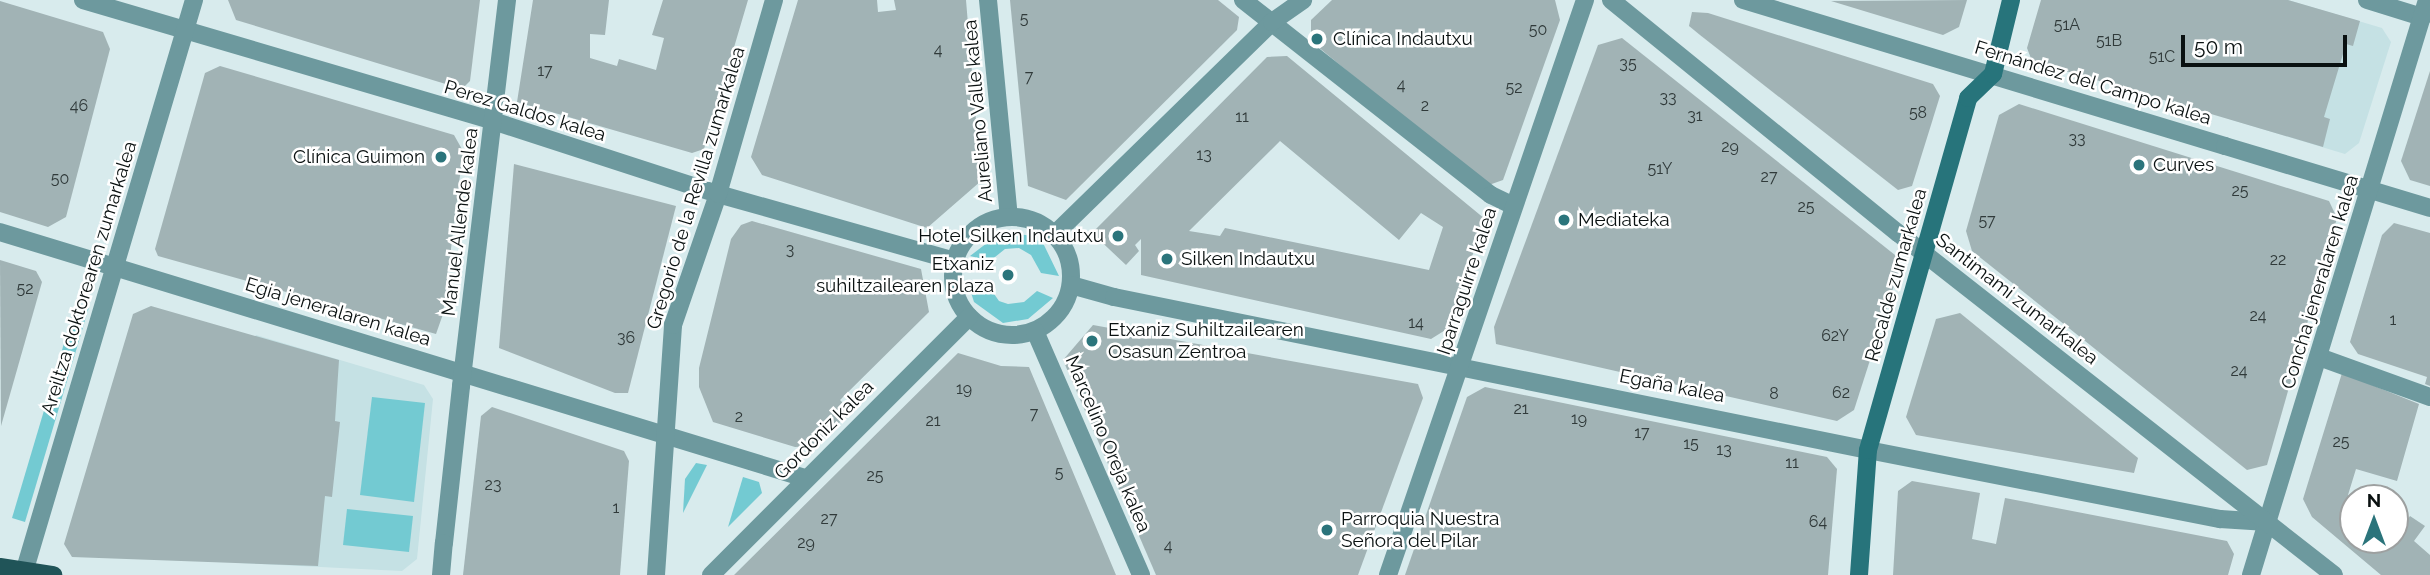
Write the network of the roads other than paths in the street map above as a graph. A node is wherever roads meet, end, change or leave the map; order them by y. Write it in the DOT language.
graph roads {
  1 [pos="83,0"];
  2 [pos="194,0"];
  3 [pos="507,0"];
  4 [pos="774,0"];
  5 [pos="988,0"];
  6 [pos="1243,0"];
  7 [pos="1303,0"];
  8 [pos="1585,0"];
  9 [pos="1611,0"];
  10 [pos="1743,0"];
  11 [pos="2011,0"];
  12 [pos="2367,0"];
  13 [pos="2425,8"];
  14 [pos="1272,22"];
  15 [pos="185,30"];
  16 [pos="1993,74"];
  17 [pos="493,121"];
  18 [pos="2371,190"];
  19 [pos="718,194"];
  20 [pos="1514,206"];
  21 [pos="2430,208"];
  22 [pos="1009,217"];
  23 [pos="0,232"];
  24 [pos="1054,235"];
  25 [pos="1924,254"];
  26 [pos="954,261"];
  27 [pos="114,267"];
  28 [pos="1071,285"];
  29 [pos="969,317"];
  30 [pos="1035,331"];
  31 [pos="2319,357"];
  32 [pos="1461,366"];
  33 [pos="462,379"];
  34 [pos="2430,397"];
  35 [pos="663,432"];
  36 [pos="1868,450"];
  37 [pos="805,478"];
  38 [pos="2267,522"];
  39 [pos="0,566"];
  40 [pos="25,569"];
  41 [pos="53,575"];
  42 [pos="440,575"];
  43 [pos="656,575"];
  44 [pos="711,575"];
  45 [pos="1141,575"];
  46 [pos="1388,575"];
  47 [pos="1859,575"];
  48 [pos="2251,575"];
  49 [pos="2334,575"];
  1 -- 15 [label="street, Perez Galdos kalea"];
  2 -- 15 [label="street, Areiltza doktorearen zumarkalea"];
  3 -- 17 [label="street, Manuel Allende kalea"];
  4 -- 19 [label="street, Gregorio de la Revilla zumarkalea"];
  5 -- 22 [label="street, Aureliano Valle kalea"];
  6 -- 14 [label="street"];
  7 -- 14 [label="street"];
  8 -- 20 [label="street, Iparraguirre kalea"];
  9 -- 25 [label="street, Santimami zumarkalea"];
  10 -- 16 [label="street, Fernández del Campo kalea"];
  11 -- 16 [label="main road"];
  12 -- 13 [label="street"];
  13 -- 18 [label="street, Concha jeneralaren kalea"];
  14 -- 20 [label="street"];
  14 -- 24 [label="street"];
  15 -- 17 [label="street, Perez Galdos kalea"];
  15 -- 27 [label="street, Areiltza doktorearen zumarkalea"];
  16 -- 18 [label="street, Fernández del Campo kalea"];
  16 -- 25 [label="main road, Recalde zumarkalea"];
  17 -- 19 [label="street, Perez Galdos kalea"];
  17 -- 33 [label="street, Manuel Allende kalea"];
  18 -- 21 [label="street, Fernández del Campo kalea"];
  18 -- 31 [label="street, Concha jeneralaren kalea"];
  19 -- 26 [label="street, Perez Galdos kalea"];
  19 -- 35 [label="street, Gregorio de la Revilla zumarkalea"];
  20 -- 32 [label="street, Iparraguirre kalea"];
  22 -- 24 [label="street"];
  22 -- 26 [label="street"];
  23 -- 27 [label="street, Egia jeneralaren kalea"];
  24 -- 28 [label="street"];
  25 -- 36 [label="main road, Recalde zumarkalea"];
  25 -- 38 [label="street, Santimami zumarkalea"];
  26 -- 29 [label="street"];
  27 -- 33 [label="street, Egia jeneralaren kalea"];
  27 -- 40 [label="street, Areiltza doktorearen zumarkalea"];
  28 -- 30 [label="street"];
  28 -- 32 [label="street, Egaña kalea"];
  29 -- 30 [label="street"];
  29 -- 37 [label="street, Gordoniz kalea"];
  30 -- 45 [label="street, Marcelino Oreja kalea"];
  31 -- 34 [label="street"];
  31 -- 38 [label="street, Concha jeneralaren kalea"];
  32 -- 36 [label="street, Egaña kalea"];
  32 -- 46 [label="street, Iparraguirre kalea"];
  33 -- 35 [label="street, Egia jeneralaren kalea"];
  33 -- 42 [label="street, Manuel Allende kalea"];
  35 -- 37 [label="street, Egia jeneralaren kalea"];
  35 -- 43 [label="street, Gregorio de la Revilla zumarkalea"];
  36 -- 38 [label="street, Egaña kalea"];
  36 -- 47 [label="main road, Recalde zumarkalea"];
  37 -- 44 [label="street, Gordoniz kalea"];
  38 -- 48 [label="street, Concha jeneralaren kalea"];
  38 -- 49 [label="street, Santimami zumarkalea"];
  39 -- 40 [label="main road"];
  40 -- 41 [label="main road"];
}
